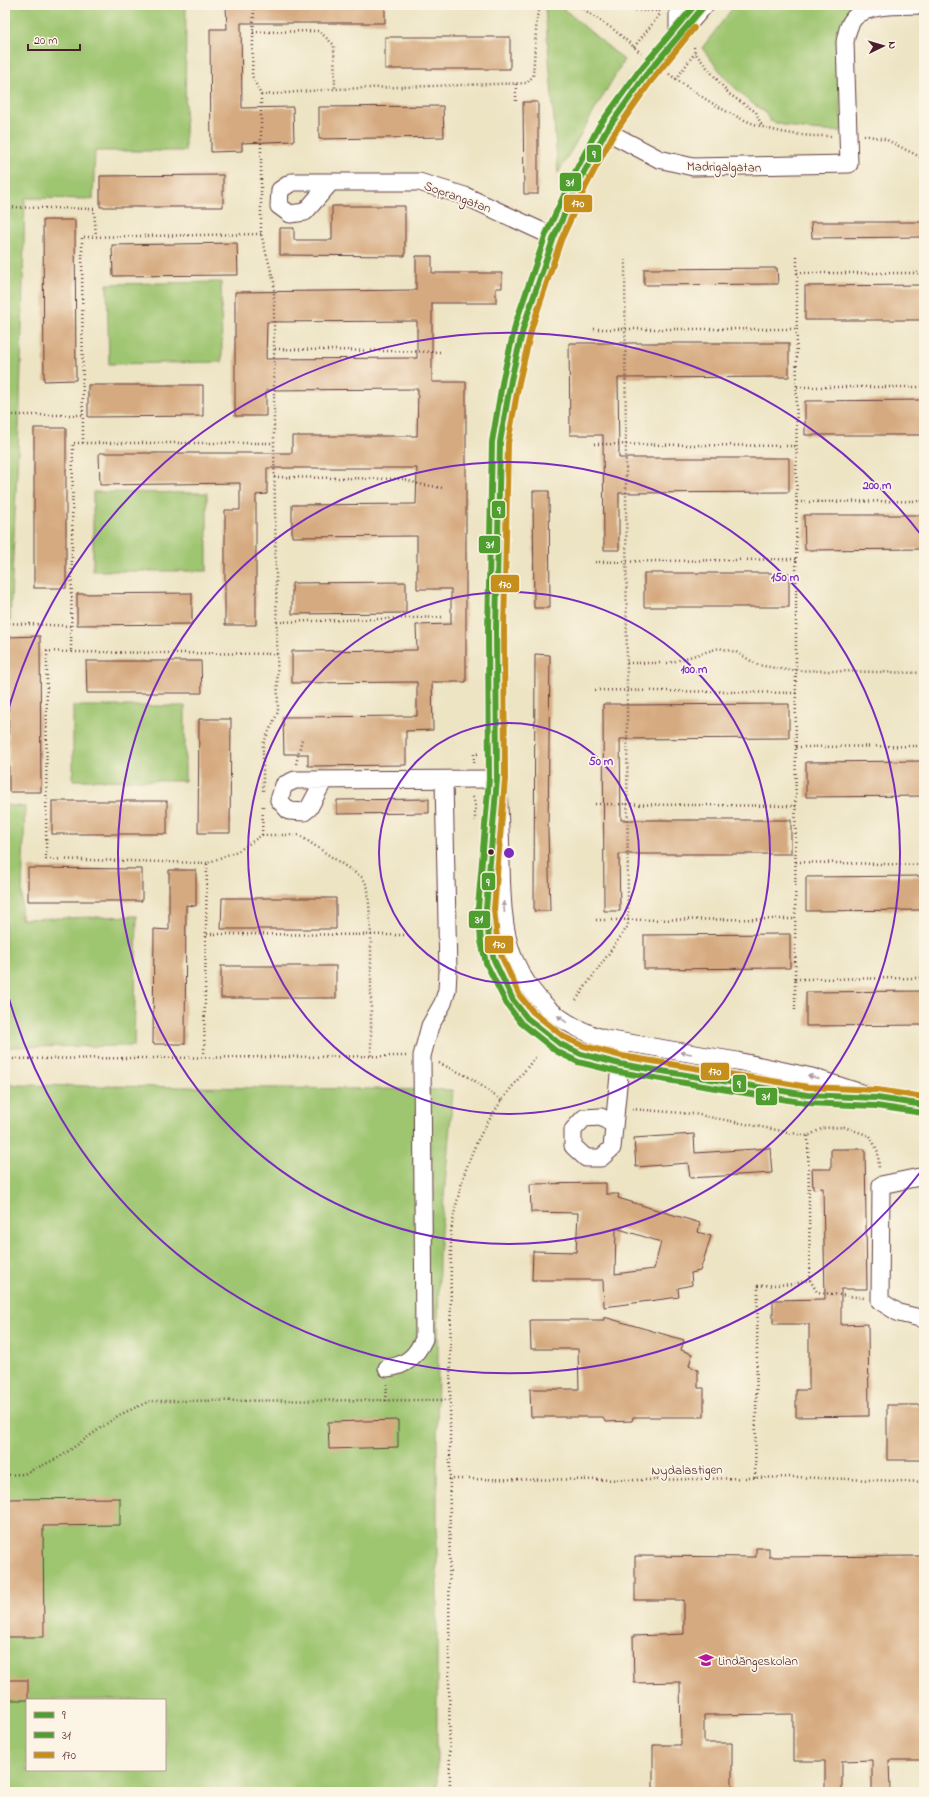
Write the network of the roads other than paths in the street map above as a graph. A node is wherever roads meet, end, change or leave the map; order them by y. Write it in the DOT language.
graph roads {
  1 [pos="678,5"];
  2 [pos="705,5"];
  3 [pos="924,5"];
  4 [pos="678,35"];
  5 [pos="606,131"];
  6 [pos="331,182"];
  7 [pos="554,236"];
  8 [pos="497,778"];
  9 [pos="324,780"];
  10 [pos="444,780"];
  11 [pos="622,1042"];
  12 [pos="620,1064"];
  13 [pos="877,1098"];
  14 [pos="924,1105"];
  15 [pos="614,1125"];
  16 [pos="924,1176"];
  17 [pos="924,1319"];
  18 [pos="387,1368"];
  1 -- 4 [label="street"];
  2 -- 4 [label="street"];
  3 -- 5 [label="street, Madrigalgatan"];
  4 -- 5 [label="street"];
  5 -- 7 [label="street"];
  6 -- 7 [label="street, Soprangatan"];
  7 -- 8 [label="street"];
  8 -- 10 [label="street"];
  11 -- 8 [label="street, one-way"];
  8 -- 12 [label="street"];
  9 -- 9 [label="street"];
  9 -- 10 [label="street"];
  10 -- 18 [label="street"];
  11 -- 12 [label="street"];
  13 -- 11 [label="street, one-way"];
  12 -- 13 [label="street"];
  12 -- 15 [label="street"];
  13 -- 14 [label="street"];
  16 -- 17 [label="street"];
}
